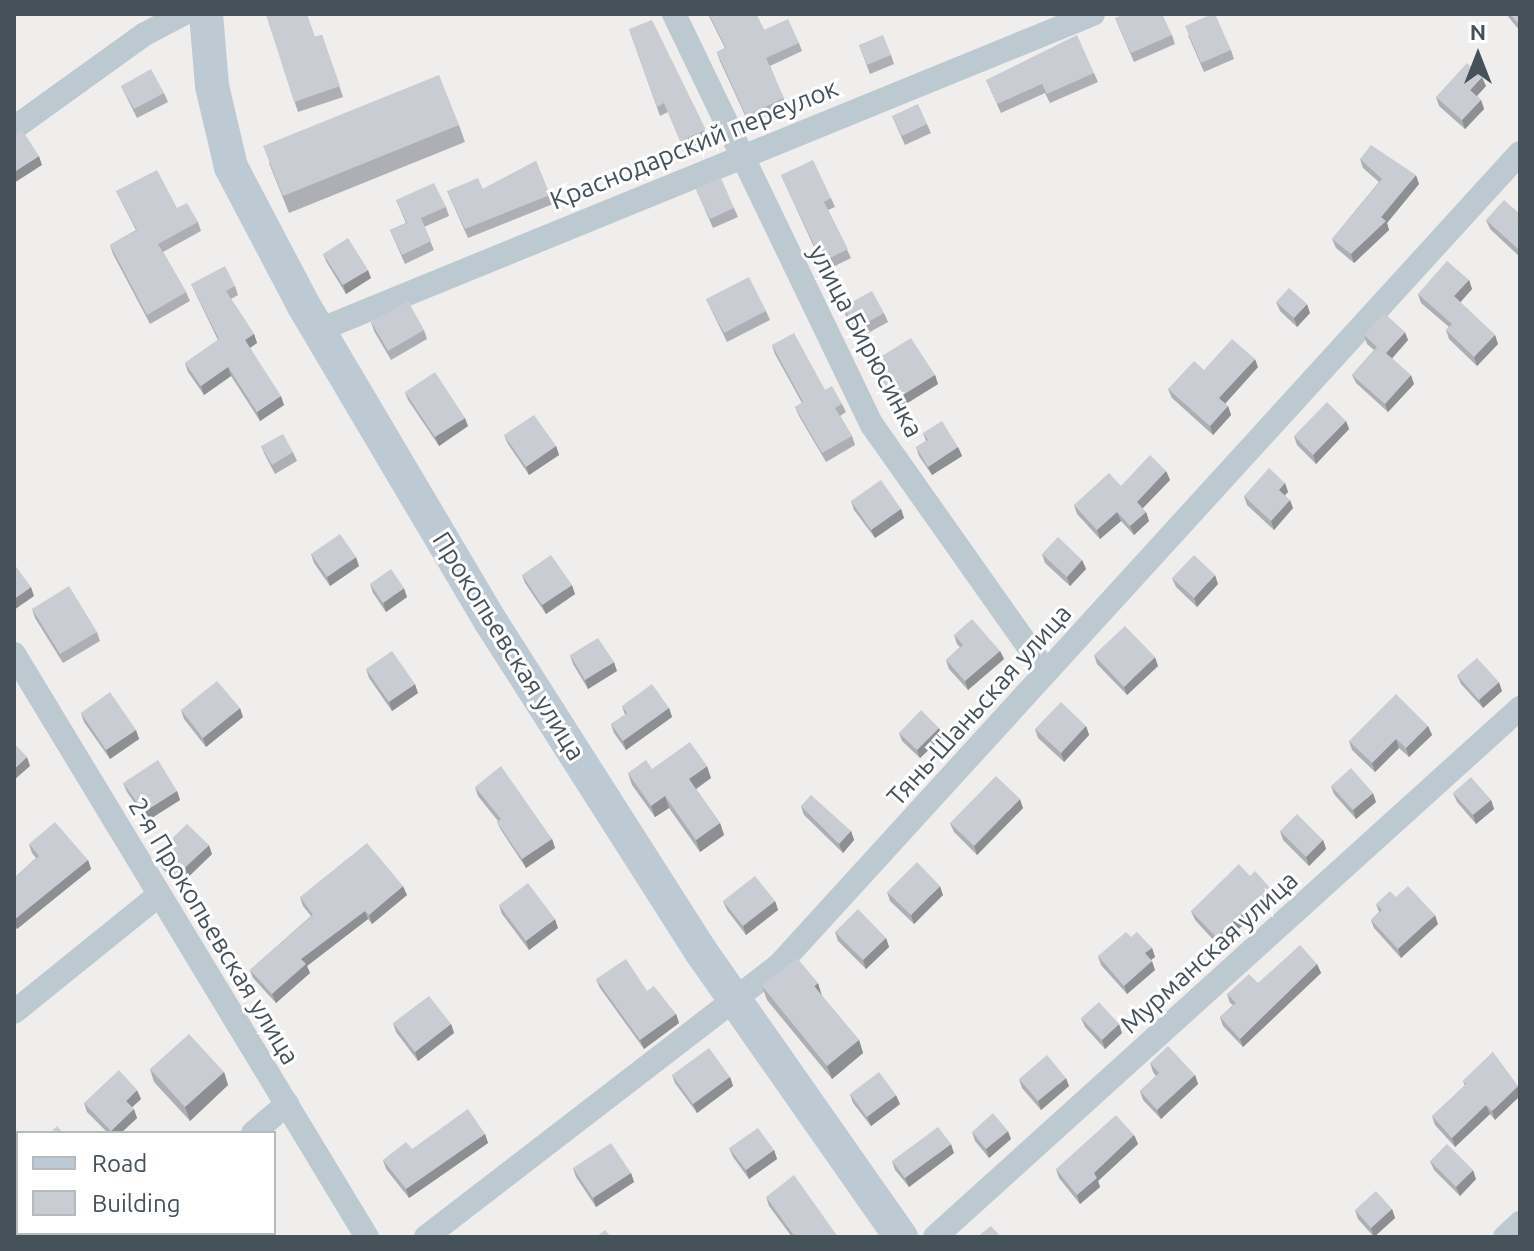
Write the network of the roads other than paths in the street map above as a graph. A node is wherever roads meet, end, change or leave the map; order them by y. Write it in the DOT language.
graph roads {
  1 [pos="183,14"];
  2 [pos="206,14"];
  3 [pos="674,14"];
  4 [pos="1093,14"];
  5 [pos="14,128"];
  6 [pos="1520,153"];
  7 [pos="740,155"];
  8 [pos="319,330"];
  9 [pos="16,663"];
  10 [pos="1046,672"];
  11 [pos="1520,708"];
  12 [pos="159,895"];
  13 [pos="733,1002"];
  14 [pos="14,1012"];
  15 [pos="287,1104"];
  16 [pos="255,1131"];
  17 [pos="1520,1223"];
  18 [pos="367,1237"];
  19 [pos="426,1237"];
  20 [pos="901,1237"];
  21 [pos="935,1237"];
  22 [pos="1505,1237"];
  1 -- 5 [label="street"];
  2 -- 8 [label="main road, Прокопьевская улица"];
  3 -- 7 [label="street, улица Бирюсинка"];
  4 -- 7 [label="street, Краснодарский переулок"];
  6 -- 10 [label="street, Тянь-Шаньская улица"];
  7 -- 8 [label="street, Краснодарский переулок"];
  7 -- 10 [label="street, улица Бирюсинка"];
  8 -- 13 [label="main road, Прокопьевская улица"];
  9 -- 12 [label="street, 2-я Прокопьевская улица"];
  10 -- 13 [label="street, Тянь-Шаньская улица"];
  11 -- 21 [label="street, Мурманская улица"];
  12 -- 14 [label="street"];
  12 -- 15 [label="street, 2-я Прокопьевская улица"];
  13 -- 19 [label="street, Тянь-Шаньская улица"];
  13 -- 20 [label="main road, Прокопьевская улица"];
  15 -- 16 [label="street"];
  15 -- 18 [label="street, 2-я Прокопьевская улица"];
  17 -- 22 [label="street"];
}
